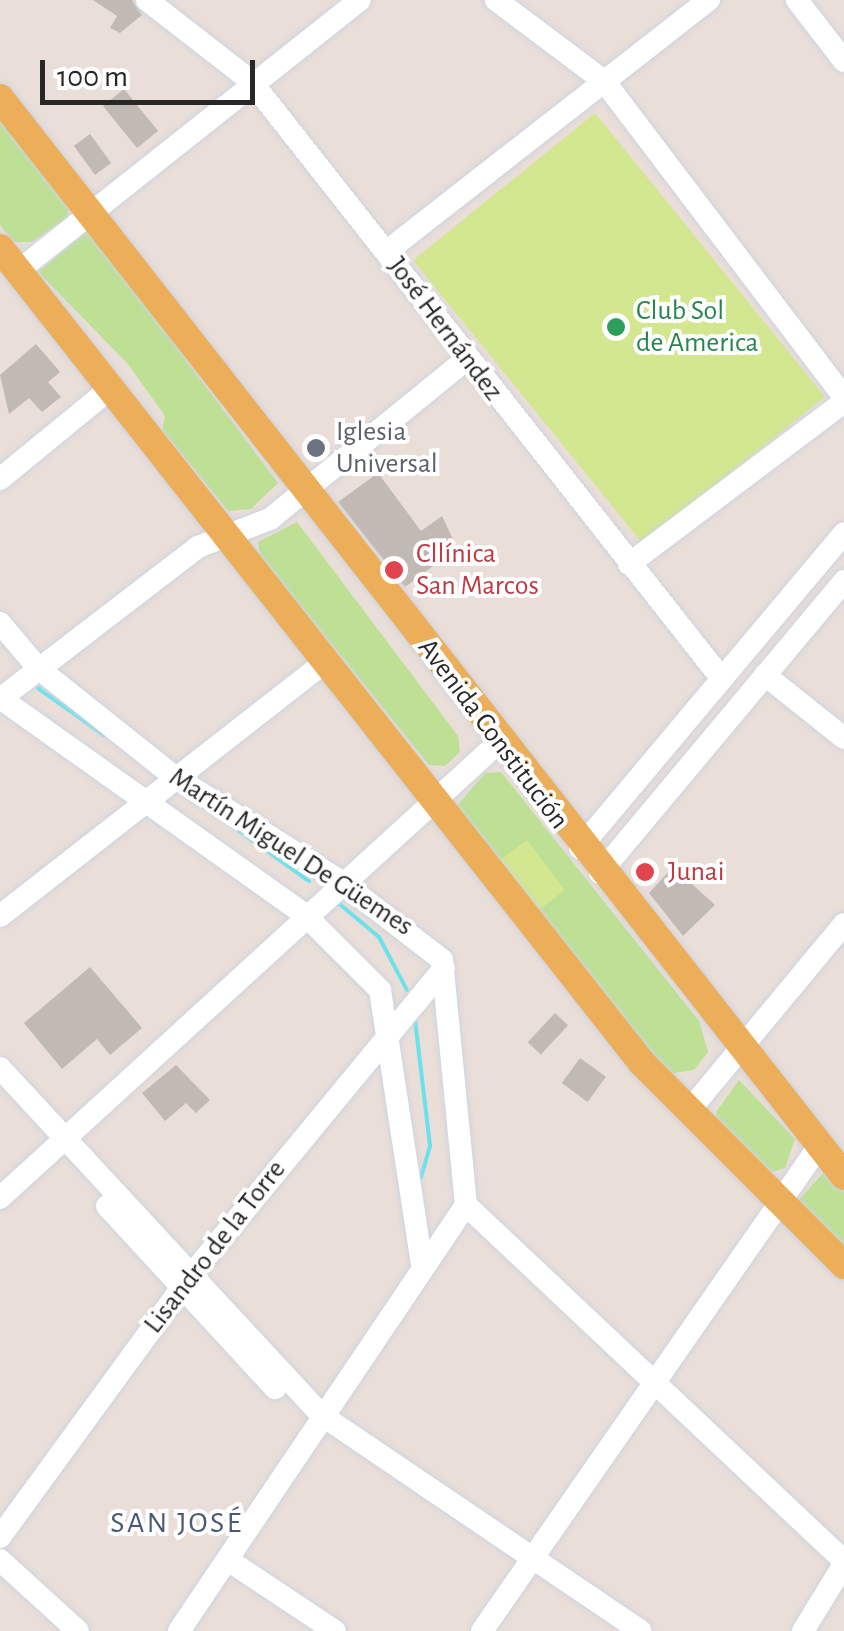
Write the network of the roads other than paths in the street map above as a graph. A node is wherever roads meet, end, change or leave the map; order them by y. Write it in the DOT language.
graph roads {
  1 [pos="147,0"];
  2 [pos="360,0"];
  3 [pos="496,0"];
  4 [pos="709,0"];
  5 [pos="797,0"];
  6 [pos="844,61"];
  7 [pos="251,81"];
  8 [pos="604,81"];
  9 [pos="0,98"];
  10 [pos="90,212"];
  11 [pos="0,248"];
  12 [pos="386,252"];
  13 [pos="18,271"];
  14 [pos="467,360"];
  15 [pos="111,388"];
  16 [pos="844,399"];
  17 [pos="0,479"];
  18 [pos="306,491"];
  19 [pos="844,533"];
  20 [pos="231,536"];
  21 [pos="629,564"];
  22 [pos="844,581"];
  23 [pos="0,622"];
  24 [pos="325,662"];
  25 [pos="38,668"];
  26 [pos="765,675"];
  27 [pos="722,678"];
  28 [pos="0,699"];
  29 [pos="844,738"];
  30 [pos="499,742"];
  31 [pos="172,775"];
  32 [pos="431,795"];
  33 [pos="140,804"];
  34 [pos="580,848"];
  35 [pos="600,874"];
  36 [pos="338,880"];
  37 [pos="303,913"];
  38 [pos="0,916"];
  39 [pos="844,924"];
  40 [pos="444,968"];
  41 [pos="391,1023"];
  42 [pos="741,1050"];
  43 [pos="0,1068"];
  44 [pos="0,1089"];
  45 [pos="688,1112"];
  46 [pos="59,1144"];
  47 [pos="817,1149"];
  48 [pos="844,1176"];
  49 [pos="0,1198"];
  50 [pos="466,1205"];
  51 [pos="776,1205"];
  52 [pos="422,1264"];
  53 [pos="844,1266"];
  54 [pos="186,1281"];
  55 [pos="648,1386"];
  56 [pos="320,1414"];
  57 [pos="0,1537"];
  58 [pos="0,1560"];
  59 [pos="228,1560"];
  60 [pos="530,1560"];
  61 [pos="844,1563"];
  62 [pos="78,1631"];
  63 [pos="179,1631"];
  64 [pos="335,1631"];
  65 [pos="482,1631"];
  66 [pos="642,1631"];
  67 [pos="803,1631"];
  1 -- 7 [label="street, José Hernández"];
  2 -- 7 [label="street"];
  3 -- 8 [label="street"];
  4 -- 8 [label="street"];
  5 -- 6 [label="street"];
  7 -- 10 [label="street"];
  7 -- 12 [label="street, José Hernández"];
  8 -- 12 [label="street"];
  8 -- 16 [label="street"];
  9 -- 10 [label="main road, Avenida Constitución"];
  10 -- 13 [label="street"];
  10 -- 18 [label="main road, Avenida Constitución"];
  11 -- 13 [label="main road"];
  12 -- 14 [label="street, José Hernández"];
  13 -- 15 [label="main road"];
  14 -- 18 [label="street"];
  14 -- 21 [label="street, José Hernández"];
  15 -- 17 [label="street"];
  15 -- 20 [label="main road"];
  16 -- 21 [label="street"];
  18 -- 20 [label="street"];
  18 -- 30 [label="main road, Avenida Constitución"];
  19 -- 27 [label="street"];
  20 -- 24 [label="main road"];
  20 -- 25 [label="street"];
  21 -- 27 [label="street, José Hernández"];
  22 -- 26 [label="street"];
  23 -- 25 [label="street, Martín Miguel De Güemes"];
  24 -- 31 [label="street"];
  24 -- 32 [label="main road"];
  25 -- 28 [label="street"];
  25 -- 31 [label="street, Martín Miguel De Güemes"];
  26 -- 29 [label="street"];
  26 -- 35 [label="street"];
  27 -- 34 [label="street"];
  28 -- 33 [label="street, Martín Miguel De Güemes"];
  30 -- 32 [label="street"];
  30 -- 34 [label="main road, Avenida Constitución"];
  31 -- 33 [label="street"];
  31 -- 36 [label="street, Martín Miguel De Güemes"];
  32 -- 36 [label="street"];
  32 -- 45 [label="main road"];
  33 -- 37 [label="street, Martín Miguel De Güemes"];
  33 -- 38 [label="street"];
  34 -- 35 [label="main road, Avenida Constitución"];
  35 -- 42 [label="main road, Avenida Constitución"];
  36 -- 37 [label="street"];
  36 -- 40 [label="street, Martín Miguel De Güemes"];
  37 -- 41 [label="street, Martín Miguel De Güemes"];
  37 -- 46 [label="street"];
  39 -- 42 [label="street"];
  40 -- 41 [label="street, Lisandro de la Torre"];
  40 -- 50 [label="street"];
  41 -- 52 [label="street, Martín Miguel De Güemes"];
  41 -- 54 [label="street, Lisandro de la Torre"];
  42 -- 45 [label="street"];
  42 -- 47 [label="main road, Avenida Constitución"];
  43 -- 46 [label="street"];
  44 -- 46 [label="street"];
  45 -- 51 [label="main road"];
  46 -- 49 [label="street"];
  46 -- 54 [label="street"];
  47 -- 48 [label="main road, Avenida Constitución"];
  47 -- 51 [label="street"];
  50 -- 52 [label="street"];
  50 -- 55 [label="street"];
  51 -- 53 [label="main road"];
  51 -- 55 [label="street"];
  52 -- 56 [label="street"];
  54 -- 56 [label="street"];
  54 -- 57 [label="street, Lisandro de la Torre"];
  55 -- 60 [label="street"];
  55 -- 61 [label="street"];
  56 -- 59 [label="street"];
  56 -- 60 [label="street"];
  58 -- 62 [label="street"];
  59 -- 63 [label="street"];
  59 -- 64 [label="street"];
  60 -- 65 [label="street"];
  60 -- 66 [label="street"];
  61 -- 67 [label="street"];
}
